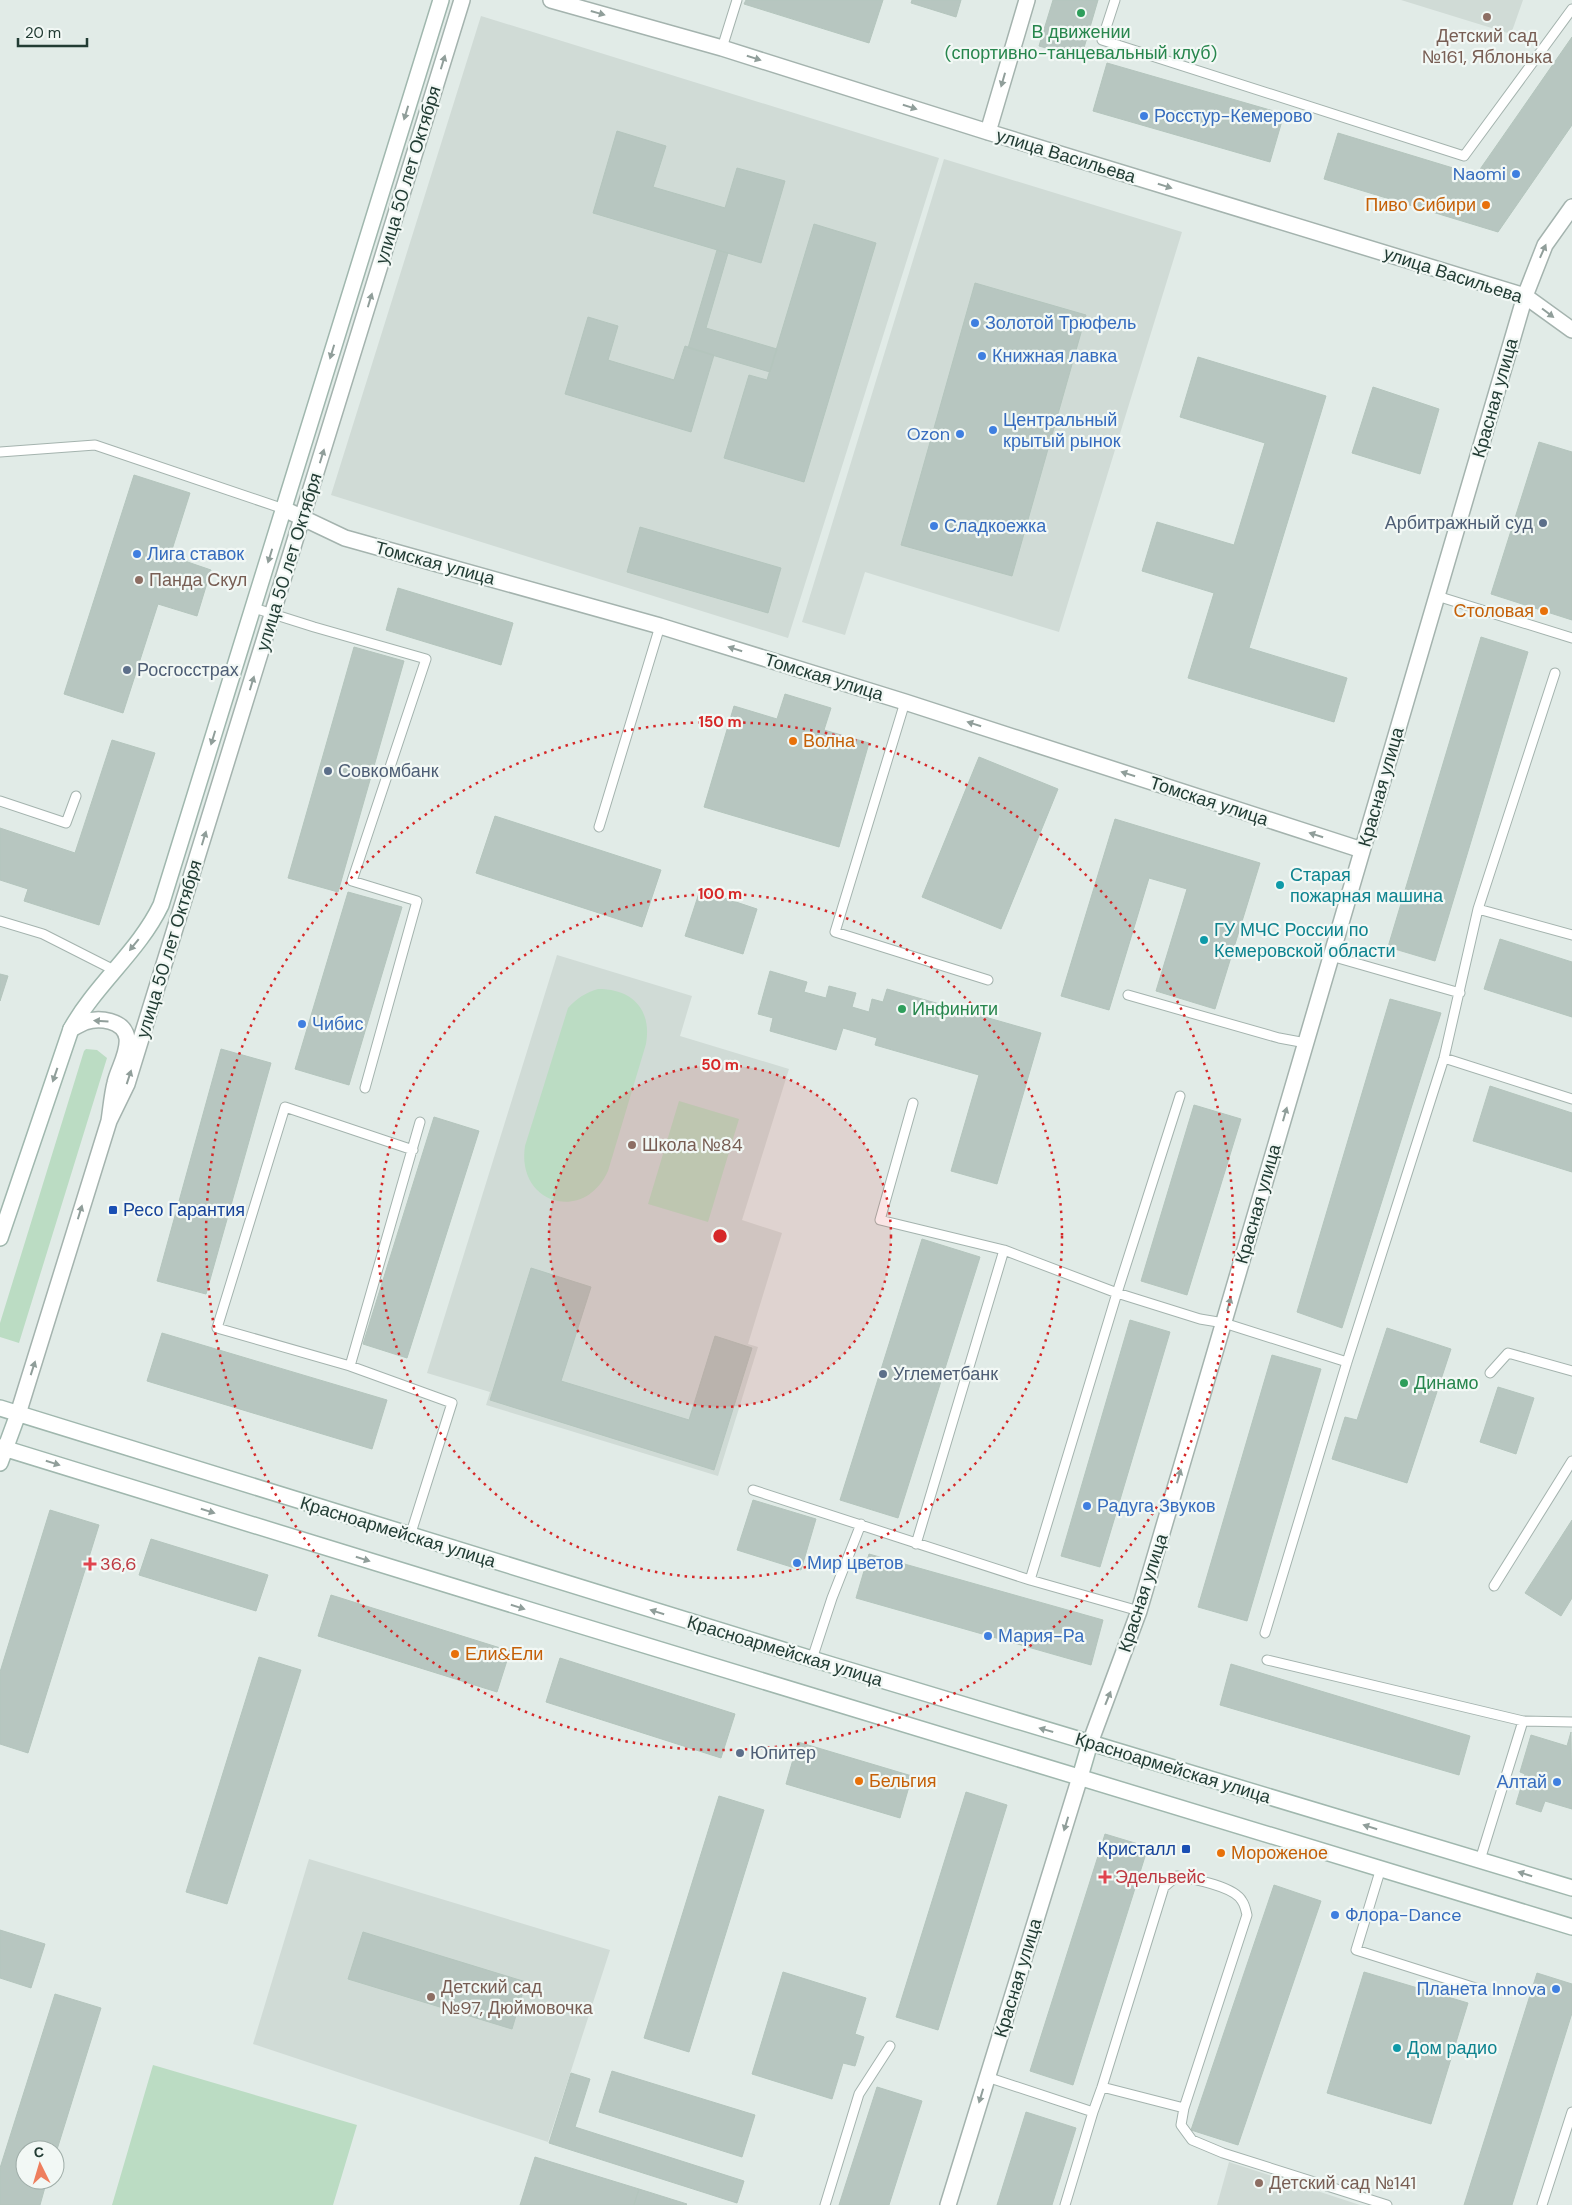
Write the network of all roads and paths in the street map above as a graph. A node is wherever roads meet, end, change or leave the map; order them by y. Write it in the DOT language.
graph roads {
  1 [pos="441,0"];
  2 [pos="462,0"];
  3 [pos="552,0"];
  4 [pos="737,0"];
  5 [pos="1027,0"];
  6 [pos="1115,0"];
  7 [pos="1572,9"];
  8 [pos="722,48"];
  9 [pos="988,132"];
  10 [pos="1572,207"];
  11 [pos="1525,296"];
  12 [pos="1572,330"];
  13 [pos="0,452"];
  14 [pos="284,509"];
  15 [pos="302,519"];
  16 [pos="1437,596"];
  17 [pos="254,608"];
  18 [pos="273,614"];
  19 [pos="660,626"];
  20 [pos="1572,638"];
  21 [pos="1555,673"];
  22 [pos="905,702"];
  23 [pos="76,796"];
  24 [pos="0,802"];
  25 [pos="599,827"];
  26 [pos="1362,850"];
  27 [pos="1478,909"];
  28 [pos="0,921"];
  29 [pos="1572,935"];
  30 [pos="1331,956"];
  31 [pos="114,970"];
  32 [pos="988,980"];
  33 [pos="1460,993"];
  34 [pos="1128,995"];
  35 [pos="71,1029"];
  36 [pos="1306,1043"];
  37 [pos="1444,1058"];
  38 [pos="364,1088"];
  39 [pos="1180,1096"];
  40 [pos="1572,1099"];
  41 [pos="913,1103"];
  42 [pos="109,1121"];
  43 [pos="420,1122"];
  44 [pos="413,1150"];
  45 [pos="0,1238"];
  46 [pos="1004,1250"];
  47 [pos="1117,1293"];
  48 [pos="1224,1323"];
  49 [pos="1347,1362"];
  50 [pos="350,1366"];
  51 [pos="1572,1371"];
  52 [pos="1490,1374"];
  53 [pos="0,1408"];
  54 [pos="18,1414"];
  55 [pos="3,1448"];
  56 [pos="1572,1461"];
  57 [pos="0,1464"];
  58 [pos="753,1490"];
  59 [pos="861,1524"];
  60 [pos="410,1536"];
  61 [pos="916,1544"];
  62 [pos="1030,1580"];
  63 [pos="1494,1586"];
  64 [pos="1139,1611"];
  65 [pos="1265,1633"];
  66 [pos="812,1659"];
  67 [pos="1267,1660"];
  68 [pos="1523,1721"];
  69 [pos="1572,1722"];
  70 [pos="1090,1743"];
  71 [pos="1080,1777"];
  72 [pos="1480,1860"];
  73 [pos="1381,1868"];
  74 [pos="1572,1888"];
  75 [pos="1572,1926"];
  76 [pos="1482,1990"];
  77 [pos="890,2046"];
  78 [pos="988,2077"];
  79 [pos="1102,2087"];
  80 [pos="1184,2108"];
  81 [pos="1094,2112"];
  82 [pos="1572,2112"];
  83 [pos="825,2205"];
  84 [pos="948,2205"];
  85 [pos="1065,2205"];
  86 [pos="1387,2205"];
  87 [pos="1542,2205"];
  1 -- 14 [label="street, улица 50 лет Октября, one-way"];
  15 -- 2 [label="street, улица 50 лет Октября, one-way"];
  3 -- 8 [label="street, улица Васильева, one-way"];
  4 -- 8 [label="lane"];
  5 -- 9 [label="street, one-way"];
  6 -- 7 [label="lane"];
  8 -- 9 [label="street, улица Васильева, one-way"];
  9 -- 11 [label="street, улица Васильева, one-way"];
  11 -- 10 [label="street, Красная улица, one-way"];
  11 -- 12 [label="street, улица Васильева, one-way"];
  11 -- 16 [label="street, Красная улица"];
  13 -- 14 [label="lane"];
  14 -- 15 [label="street, Томская улица"];
  14 -- 17 [label="street, улица 50 лет Октября, one-way"];
  15 -- 18 [label="street, улица 50 лет Октября"];
  15 -- 19 [label="street, Томская улица"];
  16 -- 20 [label="lane"];
  16 -- 26 [label="street, Красная улица"];
  17 -- 18 [label="lane"];
  17 -- 31 [label="street, улица 50 лет Октября, one-way"];
  18 -- 38 [label="lane"];
  42 -- 18 [label="street, улица 50 лет Октября, one-way"];
  22 -- 19 [label="street, Томская улица, one-way"];
  19 -- 25 [label="lane"];
  21 -- 27 [label="lane"];
  26 -- 22 [label="street, Томская улица, one-way"];
  22 -- 32 [label="lane"];
  23 -- 24 [label="lane"];
  26 -- 30 [label="street, Красная улица"];
  27 -- 29 [label="lane"];
  27 -- 33 [label="lane"];
  28 -- 31 [label="lane"];
  30 -- 33 [label="lane"];
  30 -- 36 [label="street, Красная улица"];
  31 -- 35 [label="street, улица 50 лет Октября"];
  33 -- 37 [label="lane"];
  34 -- 36 [label="lane"];
  42 -- 35 [label="street, улица 50 лет Октября, one-way"];
  35 -- 45 [label="street, улица 50 лет Октября, one-way"];
  48 -- 36 [label="street, Красная улица, one-way"];
  37 -- 40 [label="lane"];
  37 -- 49 [label="lane"];
  39 -- 47 [label="lane"];
  41 -- 46 [label="lane"];
  54 -- 42 [label="street, улица 50 лет Октября, one-way"];
  43 -- 44 [label="lane"];
  44 -- 50 [label="lane"];
  44 -- 50 [label="lane"];
  46 -- 47 [label="lane"];
  46 -- 61 [label="lane"];
  47 -- 48 [label="lane"];
  47 -- 62 [label="lane"];
  48 -- 49 [label="lane"];
  64 -- 48 [label="street, Красная улица, one-way"];
  49 -- 65 [label="lane"];
  50 -- 60 [label="lane"];
  51 -- 52 [label="lane"];
  53 -- 54 [label="street, Красноармейская улица"];
  54 -- 55 [label="street, улица 50 лет Октября"];
  54 -- 60 [label="street, Красноармейская улица"];
  55 -- 57 [label="street, улица 50 лет Октября"];
  55 -- 71 [label="street, Красноармейская улица, one-way"];
  56 -- 63 [label="lane"];
  58 -- 59 [label="lane"];
  59 -- 61 [label="lane"];
  59 -- 66 [label="lane"];
  66 -- 60 [label="street, Красноармейская улица, one-way"];
  61 -- 62 [label="lane"];
  62 -- 64 [label="lane"];
  70 -- 64 [label="street, Красная улица, one-way"];
  70 -- 66 [label="street, Красноармейская улица, one-way"];
  67 -- 68 [label="lane"];
  68 -- 69 [label="lane"];
  68 -- 72 [label="lane"];
  70 -- 71 [label="street, Красная улица"];
  72 -- 70 [label="street, Красноармейская улица, one-way"];
  71 -- 73 [label="street, Красноармейская улица"];
  71 -- 78 [label="street, Красная улица, one-way"];
  74 -- 72 [label="street, Красноармейская улица, one-way"];
  73 -- 75 [label="street, Красноармейская улица"];
  73 -- 76 [label="lane"];
  77 -- 83 [label="lane"];
  78 -- 81 [label="lane"];
  78 -- 84 [label="street, Красная улица, one-way"];
  79 -- 80 [label="lane"];
  79 -- 80 [label="lane"];
  79 -- 81 [label="lane"];
  80 -- 86 [label="lane"];
  81 -- 85 [label="lane"];
  82 -- 87 [label="lane"];
}
